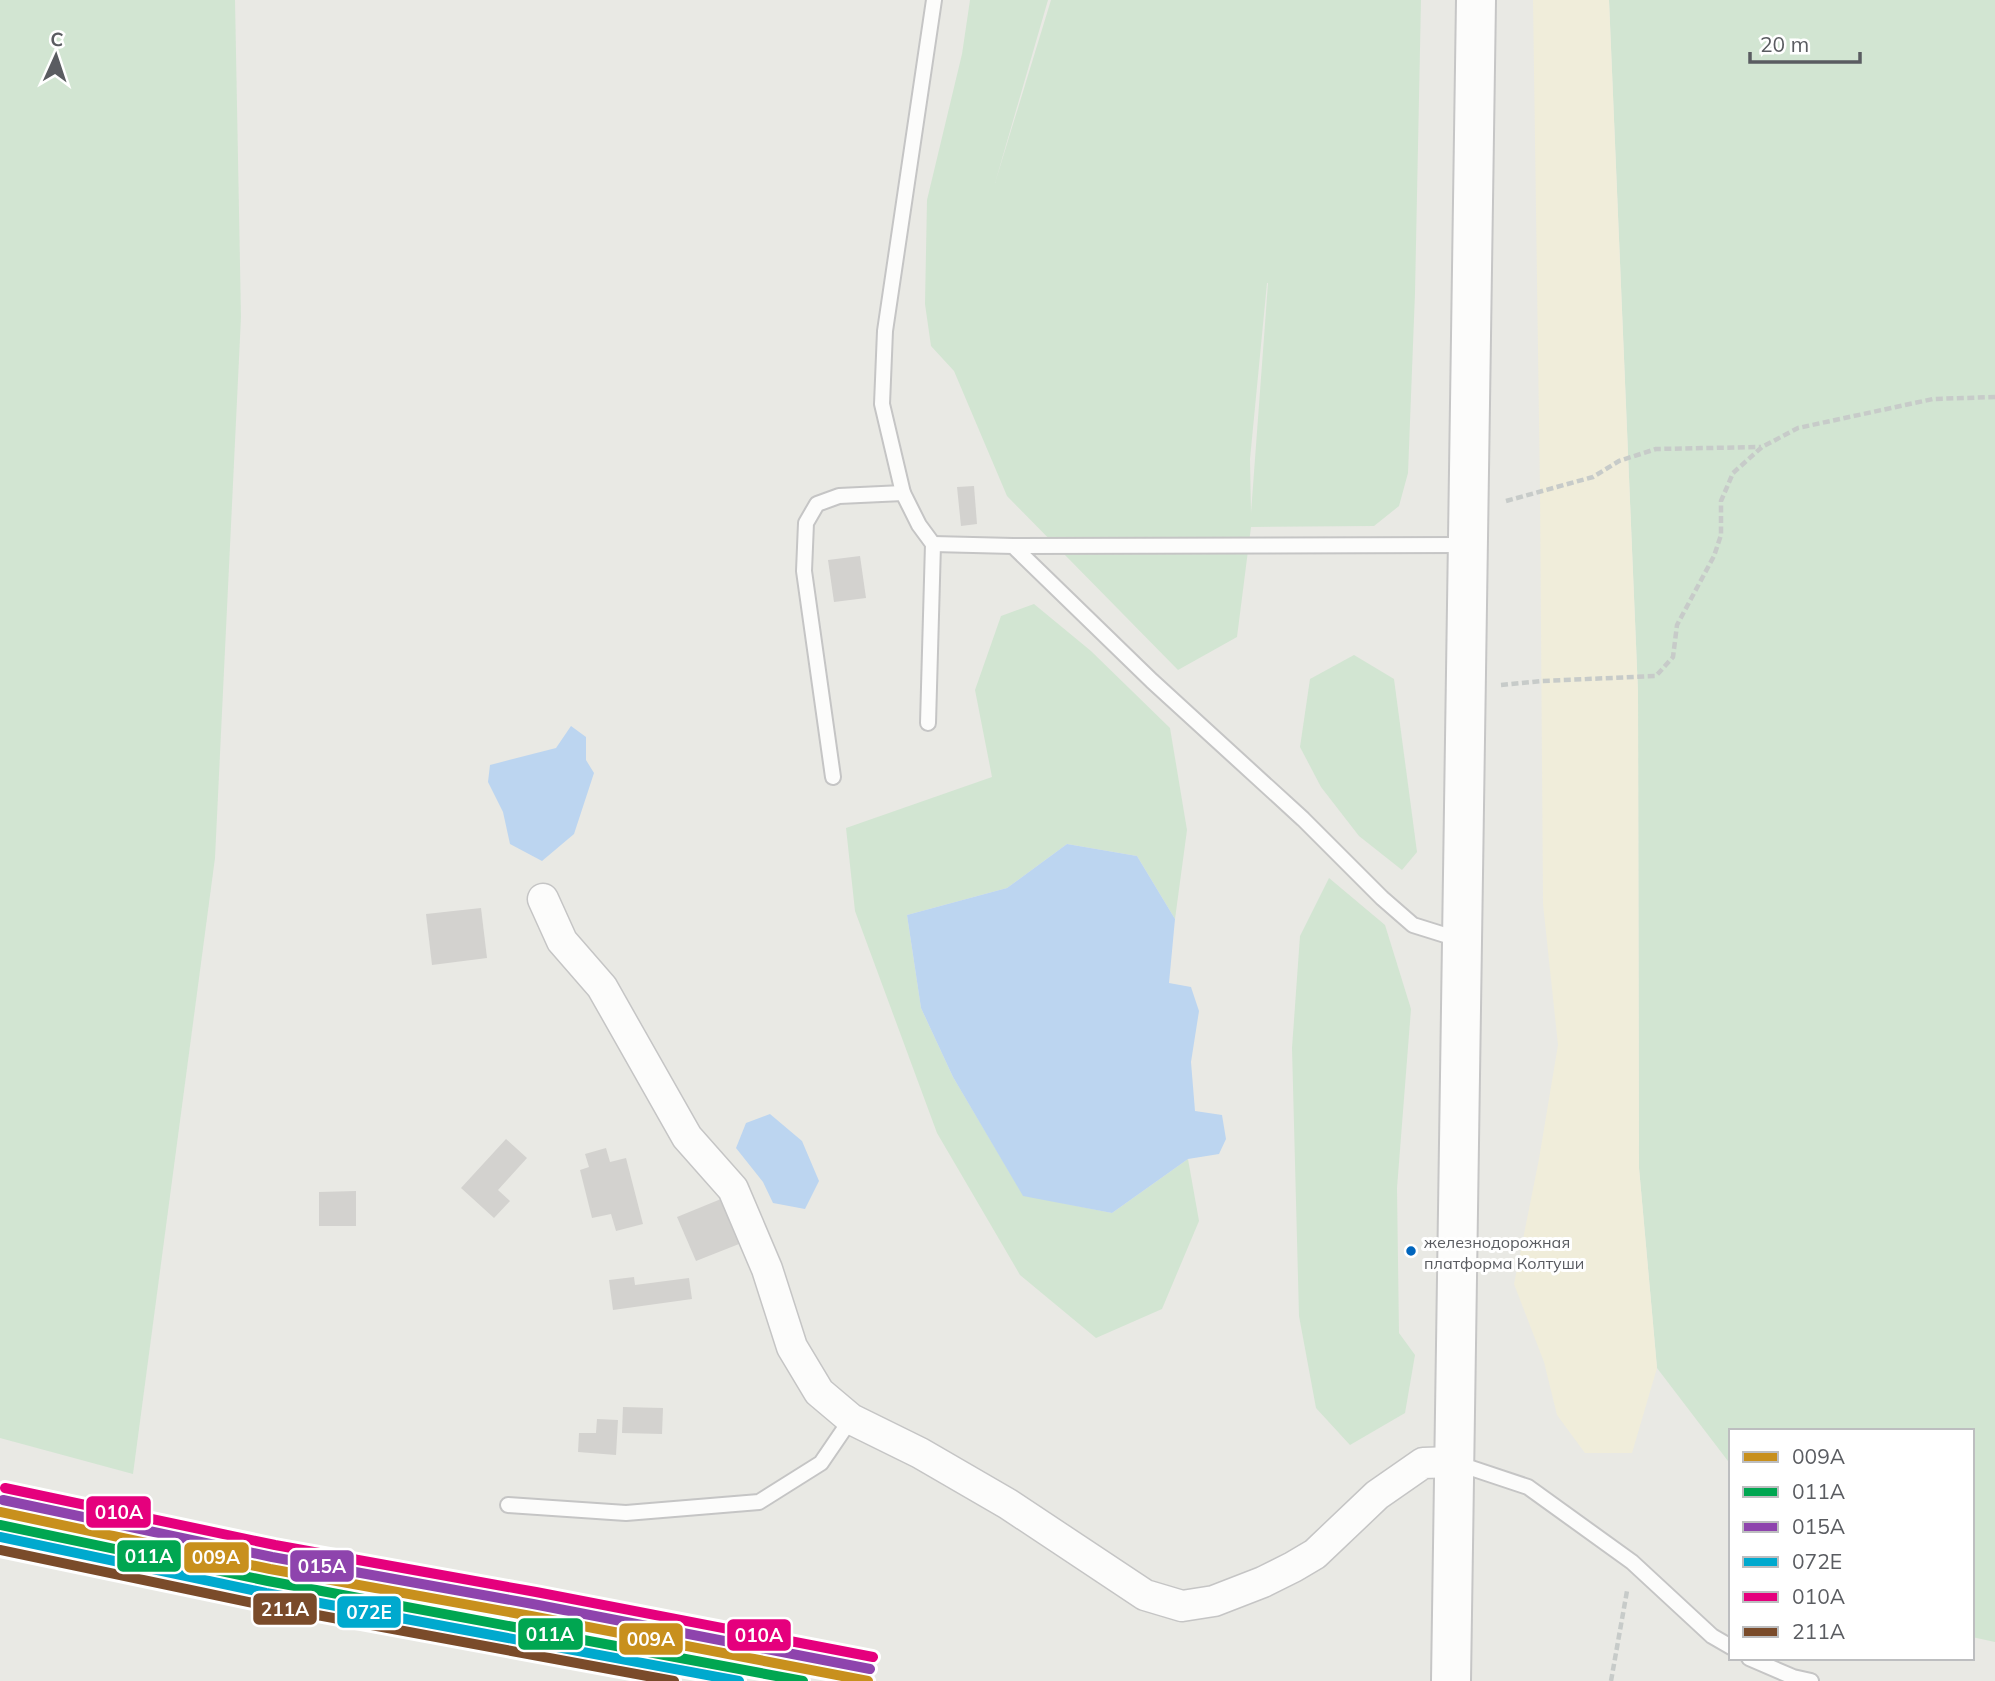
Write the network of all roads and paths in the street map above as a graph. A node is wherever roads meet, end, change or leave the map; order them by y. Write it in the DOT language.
graph roads {
  1 [pos="934,0"];
  2 [pos="1476,0"];
  3 [pos="1995,397"];
  4 [pos="1762,447"];
  5 [pos="903,494"];
  6 [pos="1468,528"];
  7 [pos="933,544"];
  8 [pos="1013,546"];
  9 [pos="1466,689"];
  10 [pos="928,723"];
  11 [pos="833,777"];
  12 [pos="543,899"];
  13 [pos="1462,940"];
  14 [pos="851,1419"];
  15 [pos="1454,1462"];
  16 [pos="508,1505"];
  17 [pos="1632,1562"];
  18 [pos="1729,1646"];
  19 [pos="1754,1660"];
  20 [pos="1451,1681"];
  21 [pos="1611,1681"];
  22 [pos="1811,1681"];
  1 -- 5 [label="lane"];
  2 -- 6 [label="main road"];
  3 -- 4 [label="path"];
  4 -- 6 [label="path"];
  4 -- 9 [label="path"];
  5 -- 7 [label="lane"];
  5 -- 11 [label="lane"];
  6 -- 8 [label="lane"];
  6 -- 9 [label="main road"];
  7 -- 8 [label="lane"];
  7 -- 10 [label="lane"];
  8 -- 13 [label="lane"];
  9 -- 13 [label="main road"];
  12 -- 14 [label="street"];
  13 -- 15 [label="main road"];
  14 -- 15 [label="street"];
  14 -- 16 [label="lane"];
  15 -- 17 [label="lane"];
  15 -- 20 [label="main road"];
  17 -- 18 [label="lane"];
  17 -- 21 [label="path"];
  19 -- 22 [label="lane"];
}
